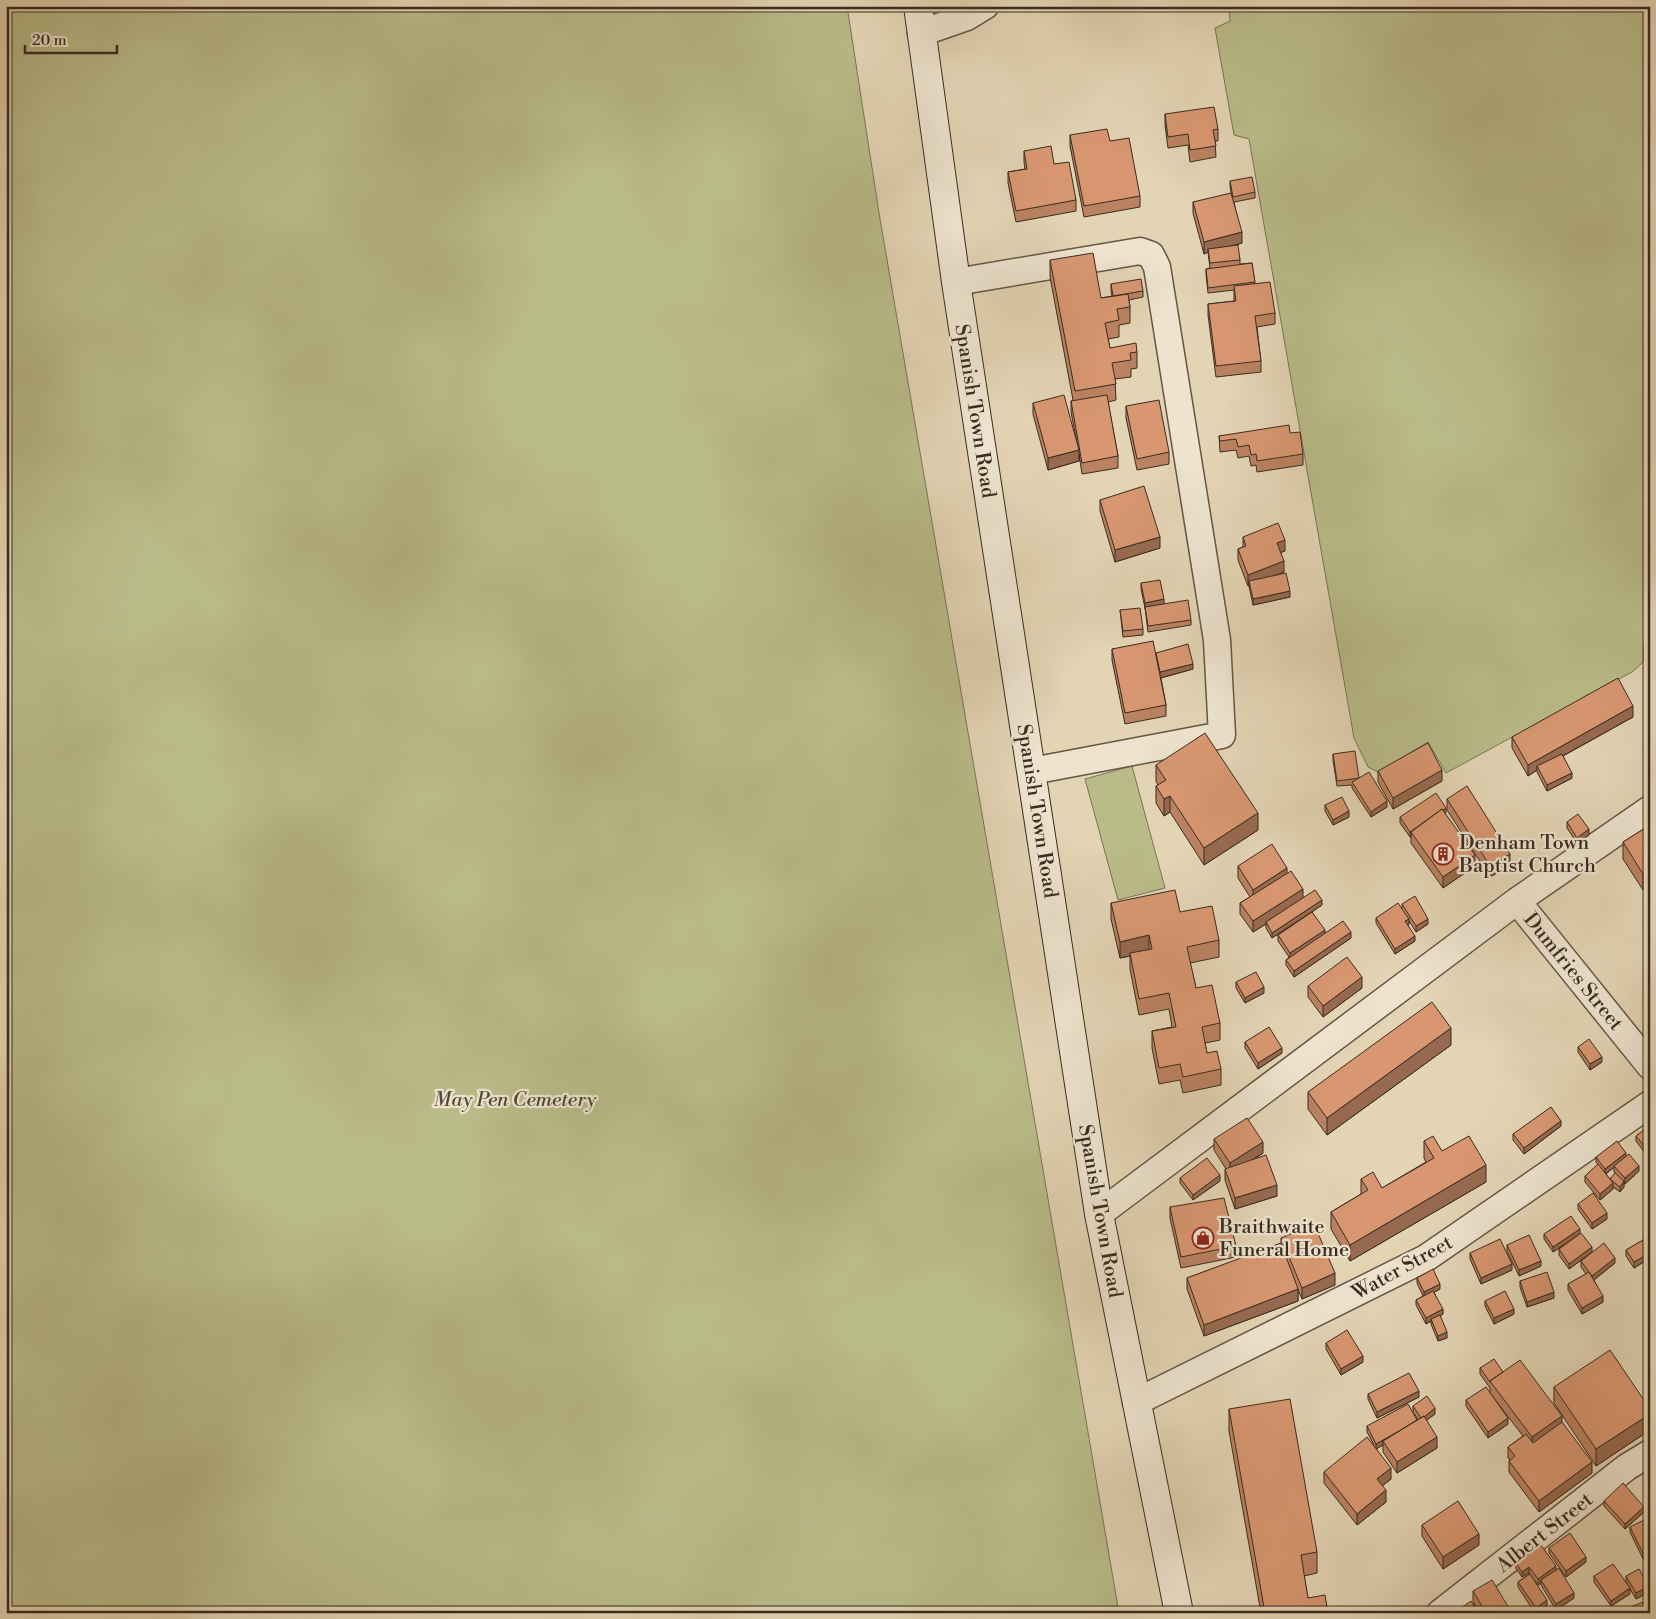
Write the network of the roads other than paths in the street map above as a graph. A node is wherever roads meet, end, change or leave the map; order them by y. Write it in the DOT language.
graph roads {
  1 [pos="918,6"];
  2 [pos="985,6"];
  3 [pos="921,33"];
  4 [pos="956,282"];
  5 [pos="1032,771"];
  6 [pos="1650,809"];
  7 [pos="1517,901"];
  8 [pos="1650,1066"];
  9 [pos="1650,1104"];
  10 [pos="1099,1214"];
  11 [pos="1136,1402"];
  12 [pos="1650,1453"];
  13 [pos="1179,1613"];
  14 [pos="1440,1613"];
  1 -- 3 [label="main road, Spanish Town Road"];
  2 -- 3 [label="street"];
  3 -- 4 [label="main road, Spanish Town Road"];
  4 -- 5 [label="main road, Spanish Town Road"];
  4 -- 5 [label="street"];
  5 -- 10 [label="main road, Spanish Town Road"];
  6 -- 7 [label="street"];
  7 -- 8 [label="street, Dumfries Street"];
  7 -- 10 [label="street"];
  9 -- 11 [label="street, Water Street"];
  10 -- 11 [label="main road, Spanish Town Road"];
  11 -- 13 [label="main road, Spanish Town Road"];
  12 -- 14 [label="street, Albert Street"];
}
